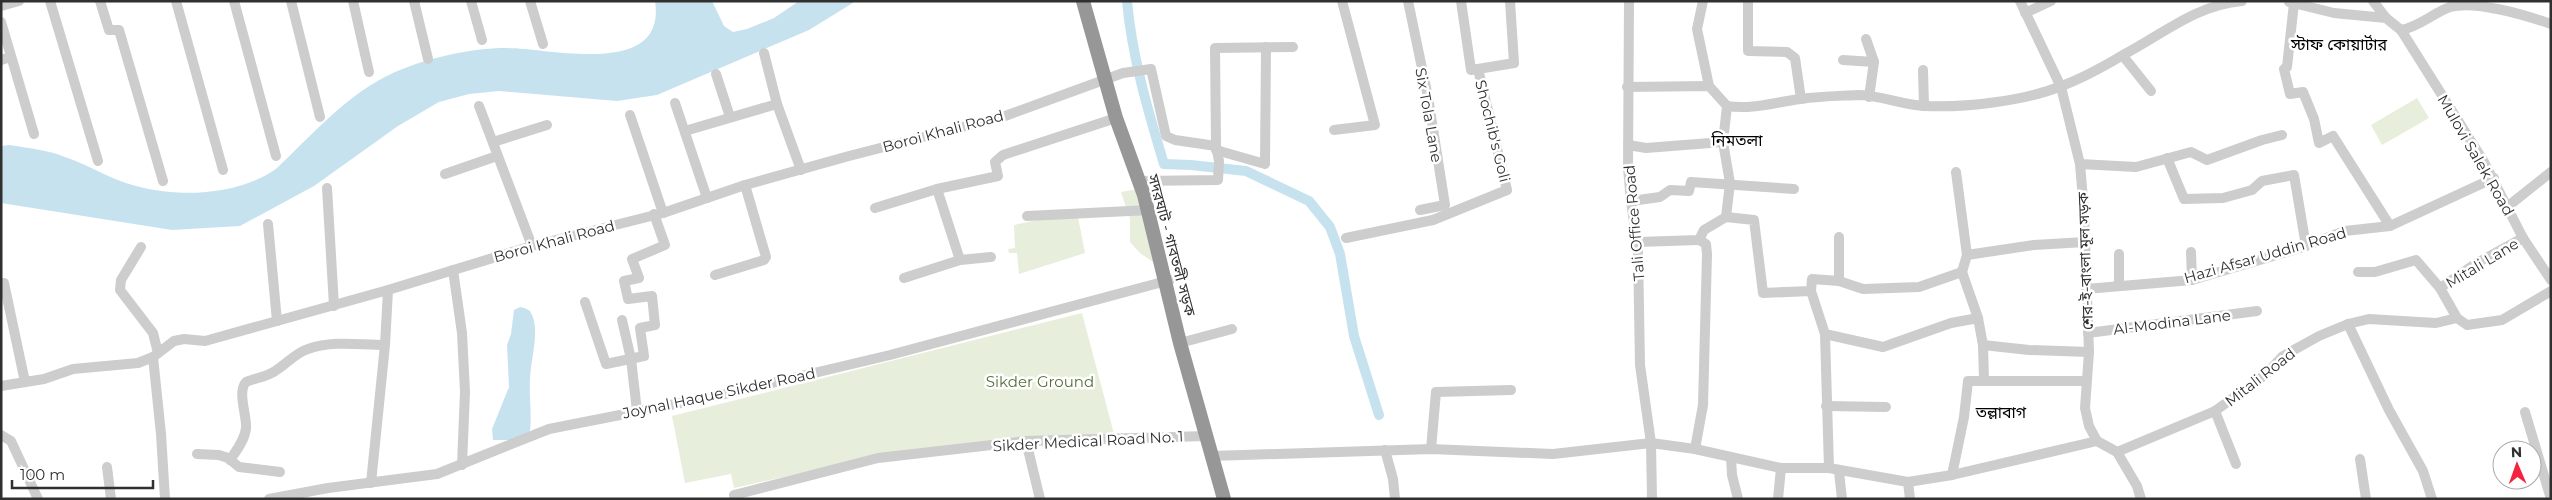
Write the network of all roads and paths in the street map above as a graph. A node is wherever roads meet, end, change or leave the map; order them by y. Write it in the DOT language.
graph roads {
  1 [pos="19,1"];
  2 [pos="50,1"];
  3 [pos="100,1"];
  4 [pos="176,1"];
  5 [pos="234,1"];
  6 [pos="291,1"];
  7 [pos="353,1"];
  8 [pos="414,1"];
  9 [pos="471,1"];
  10 [pos="530,1"];
  11 [pos="1083,1"];
  12 [pos="1342,1"];
  13 [pos="1408,1"];
  14 [pos="1461,1"];
  15 [pos="1510,1"];
  16 [pos="1629,1"];
  17 [pos="1703,1"];
  18 [pos="1748,1"];
  19 [pos="2020,1"];
  20 [pos="2051,1"];
  21 [pos="2242,1"];
  22 [pos="2373,1"];
  23 [pos="2290,2"];
  24 [pos="2466,2"];
  25 [pos="1,6"];
  26 [pos="2025,13"];
  27 [pos="2386,18"];
  28 [pos="1,22"];
  29 [pos="2551,24"];
  30 [pos="2401,30"];
  31 [pos="1866,39"];
  32 [pos="482,40"];
  33 [pos="543,44"];
  34 [pos="1266,47"];
  35 [pos="1293,47"];
  36 [pos="764,53"];
  37 [pos="2123,56"];
  38 [pos="6,59"];
  39 [pos="428,59"];
  40 [pos="1843,60"];
  41 [pos="1874,62"];
  42 [pos="1478,69"];
  43 [pos="1923,70"];
  44 [pos="369,72"];
  45 [pos="716,74"];
  46 [pos="1106,80"];
  47 [pos="1709,86"];
  48 [pos="2061,87"];
  49 [pos="1627,88"];
  50 [pos="2151,90"];
  51 [pos="1869,97"];
  52 [pos="1800,99"];
  53 [pos="674,103"];
  54 [pos="777,104"];
  55 [pos="479,106"];
  56 [pos="1726,106"];
  57 [pos="1924,106"];
  58 [pos="630,115"];
  59 [pos="320,117"];
  60 [pos="730,117"];
  61 [pos="1116,118"];
  62 [pos="547,126"];
  63 [pos="1334,130"];
  64 [pos="685,131"];
  65 [pos="34,134"];
  66 [pos="2282,136"];
  67 [pos="493,142"];
  68 [pos="1723,142"];
  69 [pos="1628,145"];
  70 [pos="1217,152"];
  71 [pos="276,156"];
  72 [pos="497,156"];
  73 [pos="2167,158"];
  74 [pos="98,161"];
  75 [pos="2080,164"];
  76 [pos="223,170"];
  77 [pos="800,170"];
  78 [pos="1956,172"];
  79 [pos="2551,172"];
  80 [pos="445,174"];
  81 [pos="2494,178"];
  82 [pos="163,181"];
  83 [pos="1139,181"];
  84 [pos="1730,183"];
  85 [pos="745,185"];
  86 [pos="327,188"];
  87 [pos="937,189"];
  88 [pos="1794,189"];
  89 [pos="707,198"];
  90 [pos="1630,201"];
  91 [pos="2507,206"];
  92 [pos="875,208"];
  93 [pos="1149,210"];
  94 [pos="1420,210"];
  95 [pos="659,214"];
  96 [pos="1027,216"];
  97 [pos="1726,217"];
  98 [pos="268,224"];
  99 [pos="2390,226"];
  100 [pos="1838,237"];
  101 [pos="1346,238"];
  102 [pos="2523,238"];
  103 [pos="1699,240"];
  104 [pos="1637,242"];
  105 [pos="2085,242"];
  106 [pos="532,246"];
  107 [pos="2306,246"];
  108 [pos="141,247"];
  109 [pos="2191,252"];
  110 [pos="2119,254"];
  111 [pos="1967,255"];
  112 [pos="991,257"];
  113 [pos="960,260"];
  114 [pos="453,270"];
  115 [pos="1962,272"];
  116 [pos="2358,272"];
  117 [pos="715,275"];
  118 [pos="2549,275"];
  119 [pos="904,278"];
  120 [pos="2192,280"];
  121 [pos="1168,281"];
  122 [pos="1839,281"];
  123 [pos="4,283"];
  124 [pos="2119,286"];
  125 [pos="2440,288"];
  126 [pos="2086,289"];
  127 [pos="388,290"];
  128 [pos="1811,291"];
  129 [pos="2551,291"];
  130 [pos="585,302"];
  131 [pos="334,306"];
  132 [pos="2257,312"];
  133 [pos="1978,318"];
  134 [pos="2457,318"];
  135 [pos="622,320"];
  136 [pos="276,321"];
  137 [pos="2348,324"];
  138 [pos="1232,329"];
  139 [pos="2088,333"];
  140 [pos="1825,334"];
  141 [pos="1180,343"];
  142 [pos="1983,344"];
  143 [pos="385,345"];
  144 [pos="2089,352"];
  145 [pos="155,355"];
  146 [pos="631,359"];
  147 [pos="1984,380"];
  148 [pos="2085,381"];
  149 [pos="25,382"];
  150 [pos="1,386"];
  151 [pos="1511,390"];
  152 [pos="1826,406"];
  153 [pos="1886,407"];
  154 [pos="637,411"];
  155 [pos="2215,411"];
  156 [pos="2525,412"];
  157 [pos="1,435"];
  158 [pos="1207,436"];
  159 [pos="1026,441"];
  160 [pos="2097,441"];
  161 [pos="1651,443"];
  162 [pos="1431,449"];
  163 [pos="1386,450"];
  164 [pos="1696,450"];
  165 [pos="2117,452"];
  166 [pos="197,454"];
  167 [pos="1212,456"];
  168 [pos="1731,458"];
  169 [pos="2360,459"];
  170 [pos="230,460"];
  171 [pos="2236,464"];
  172 [pos="462,465"];
  173 [pos="107,467"];
  174 [pos="1781,468"];
  175 [pos="1834,470"];
  176 [pos="280,472"];
  177 [pos="1952,475"];
  178 [pos="1908,482"];
  179 [pos="371,483"];
  180 [pos="734,497"];
  181 [pos="274,498"];
  182 [pos="38,499"];
  183 [pos="111,499"];
  184 [pos="165,499"];
  185 [pos="1040,499"];
  186 [pos="1224,499"];
  187 [pos="1394,499"];
  188 [pos="1652,499"];
  189 [pos="1738,499"];
  190 [pos="1778,499"];
  191 [pos="1842,499"];
  192 [pos="1910,499"];
  193 [pos="2141,499"];
  194 [pos="2366,499"];
  195 [pos="2432,499"];
  196 [pos="2551,499"];
  1 -- 25 [label="street"];
  2 -- 74 [label="street"];
  3 -- 82 [label="street"];
  4 -- 76 [label="street"];
  5 -- 71 [label="street"];
  6 -- 59 [label="street"];
  7 -- 44 [label="street"];
  8 -- 39 [label="street"];
  9 -- 32 [label="street"];
  10 -- 33 [label="street"];
  11 -- 46 [label="highway, সদরঘাট - গাবতলী সড়ক"];
  12 -- 63 [label="street"];
  13 -- 94 [label="street, Six Tola Lane"];
  14 -- 42 [label="street, Shochib's Goli"];
  15 -- 42 [label="street"];
  16 -- 49 [label="street, Tali Office Road"];
  17 -- 47 [label="street"];
  18 -- 52 [label="street"];
  19 -- 26 [label="street, শের-ই-বাংলা মূল সড়ক"];
  20 -- 26 [label="street"];
  21 -- 37 [label="street"];
  22 -- 27 [label="street, Mulovi Salek Road"];
  23 -- 27 [label="street"];
  23 -- 99 [label="street"];
  24 -- 29 [label="street"];
  24 -- 30 [label="street"];
  26 -- 48 [label="street, শের-ই-বাংলা মূল সড়ক"];
  27 -- 30 [label="street, Mulovi Salek Road"];
  28 -- 38 [label="street"];
  30 -- 81 [label="street, Mulovi Salek Road"];
  31 -- 41 [label="street"];
  34 -- 35 [label="street"];
  34 -- 70 [label="street"];
  34 -- 70 [label="street"];
  36 -- 54 [label="street"];
  37 -- 48 [label="street"];
  37 -- 50 [label="street"];
  38 -- 65 [label="street"];
  40 -- 41 [label="street"];
  41 -- 51 [label="street"];
  42 -- 101 [label="street, Shochib's Goli"];
  43 -- 57 [label="street"];
  45 -- 60 [label="street"];
  46 -- 61 [label="highway, সদরঘাট - গাবতলী সড়ক"];
  46 -- 70 [label="street, Boroi Khali Road"];
  46 -- 77 [label="street, Boroi Khali Road"];
  47 -- 49 [label="street"];
  47 -- 56 [label="street"];
  48 -- 57 [label="street"];
  48 -- 75 [label="street, শের-ই-বাংলা মূল সড়ক"];
  49 -- 69 [label="street, Tali Office Road"];
  51 -- 52 [label="street"];
  51 -- 57 [label="street"];
  52 -- 56 [label="street"];
  53 -- 64 [label="street"];
  54 -- 60 [label="street"];
  54 -- 77 [label="street"];
  55 -- 67 [label="street"];
  56 -- 68 [label="street"];
  58 -- 95 [label="street"];
  60 -- 64 [label="street"];
  61 -- 83 [label="highway, সদরঘাট - গাবতলী সড়ক"];
  61 -- 87 [label="street"];
  62 -- 67 [label="street"];
  64 -- 89 [label="street"];
  66 -- 73 [label="street"];
  67 -- 72 [label="street"];
  68 -- 69 [label="street"];
  68 -- 84 [label="street"];
  69 -- 90 [label="street, Tali Office Road"];
  70 -- 83 [label="street"];
  72 -- 80 [label="street"];
  72 -- 106 [label="street"];
  73 -- 75 [label="street"];
  73 -- 107 [label="street"];
  75 -- 105 [label="street, শের-ই-বাংলা মূল সড়ক"];
  77 -- 85 [label="street, Boroi Khali Road"];
  78 -- 111 [label="street"];
  79 -- 91 [label="street"];
  81 -- 91 [label="street, Mulovi Salek Road"];
  81 -- 99 [label="street, Hazi Afsar Uddin Road"];
  83 -- 93 [label="highway, সদরঘাট - গাবতলী সড়ক"];
  84 -- 88 [label="street"];
  84 -- 90 [label="street"];
  84 -- 97 [label="street"];
  85 -- 89 [label="street, Boroi Khali Road"];
  85 -- 117 [label="street"];
  86 -- 131 [label="street"];
  87 -- 92 [label="street"];
  87 -- 113 [label="street"];
  89 -- 95 [label="street, Boroi Khali Road"];
  90 -- 104 [label="street, Tali Office Road"];
  91 -- 102 [label="street, Mulovi Salek Road"];
  93 -- 96 [label="street"];
  93 -- 121 [label="highway, সদরঘাট - গাবতলী সড়ক"];
  95 -- 106 [label="street, Boroi Khali Road"];
  95 -- 146 [label="street"];
  97 -- 103 [label="street"];
  97 -- 128 [label="street"];
  98 -- 136 [label="street"];
  99 -- 107 [label="street, Hazi Afsar Uddin Road"];
  100 -- 122 [label="street"];
  102 -- 118 [label="street, Mulovi Salek Road"];
  102 -- 125 [label="street, Mitali Lane"];
  103 -- 104 [label="street"];
  103 -- 164 [label="street"];
  104 -- 161 [label="street, Tali Office Road"];
  105 -- 111 [label="street"];
  105 -- 126 [label="street, শের-ই-বাংলা মূল সড়ক"];
  106 -- 114 [label="street, Boroi Khali Road"];
  107 -- 120 [label="street, Hazi Afsar Uddin Road"];
  108 -- 145 [label="street"];
  109 -- 120 [label="street"];
  110 -- 124 [label="street"];
  111 -- 115 [label="street"];
  112 -- 113 [label="street"];
  113 -- 119 [label="street"];
  114 -- 127 [label="street, Boroi Khali Road"];
  114 -- 172 [label="street"];
  115 -- 122 [label="street"];
  115 -- 133 [label="street"];
  116 -- 125 [label="street, Mitali Lane"];
  120 -- 124 [label="street, Hazi Afsar Uddin Road"];
  121 -- 141 [label="highway, সদরঘাট - গাবতলী সড়ক"];
  121 -- 154 [label="street, Joynal Haque Sikder Road"];
  122 -- 128 [label="street"];
  123 -- 149 [label="street"];
  124 -- 126 [label="street, Hazi Afsar Uddin Road"];
  125 -- 134 [label="street, Mitali Lane"];
  126 -- 139 [label="street, শের-ই-বাংলা মূল সড়ক"];
  127 -- 131 [label="street, Boroi Khali Road"];
  127 -- 143 [label="street"];
  128 -- 140 [label="street"];
  129 -- 134 [label="street"];
  130 -- 146 [label="street"];
  131 -- 136 [label="street, Boroi Khali Road"];
  132 -- 139 [label="street, Al-Modina Lane"];
  133 -- 140 [label="street"];
  133 -- 142 [label="street"];
  134 -- 137 [label="street, Mitali Road"];
  135 -- 146 [label="street"];
  136 -- 145 [label="street, Boroi Khali Road"];
  137 -- 155 [label="street, Mitali Road"];
  137 -- 195 [label="street"];
  138 -- 141 [label="street"];
  139 -- 144 [label="street, শের-ই-বাংলা মূল সড়ক"];
  140 -- 152 [label="street"];
  141 -- 158 [label="highway, সদরঘাট - গাবতলী সড়ক"];
  142 -- 144 [label="street"];
  142 -- 147 [label="street"];
  143 -- 170 [label="street"];
  143 -- 179 [label="street"];
  144 -- 148 [label="street, শের-ই-বাংলা মূল সড়ক"];
  145 -- 149 [label="street, Boroi Khali Road"];
  145 -- 184 [label="street"];
  146 -- 154 [label="street"];
  147 -- 148 [label="street"];
  147 -- 177 [label="street"];
  148 -- 160 [label="street, শের-ই-বাংলা মূল সড়ক"];
  149 -- 150 [label="street, Boroi Khali Road"];
  151 -- 162 [label="street"];
  152 -- 153 [label="street"];
  152 -- 175 [label="street"];
  154 -- 172 [label="street, Joynal Haque Sikder Road"];
  155 -- 165 [label="street, Mitali Road"];
  155 -- 171 [label="street"];
  156 -- 196 [label="street"];
  157 -- 182 [label="street"];
  158 -- 159 [label="street, Sikder Medical Road No. 1"];
  158 -- 167 [label="highway, সদরঘাট - গাবতলী সড়ক"];
  159 -- 180 [label="street, Sikder Medical Road No. 1"];
  159 -- 185 [label="street"];
  160 -- 165 [label="street"];
  160 -- 177 [label="street"];
  161 -- 162 [label="street"];
  161 -- 164 [label="street"];
  161 -- 188 [label="street, Tali Office Road"];
  162 -- 163 [label="street"];
  163 -- 167 [label="street"];
  163 -- 187 [label="street"];
  164 -- 168 [label="street"];
  165 -- 193 [label="street"];
  166 -- 170 [label="street"];
  167 -- 186 [label="highway, সদরঘাট - গাবতলী সড়ক"];
  168 -- 174 [label="street"];
  168 -- 189 [label="street"];
  169 -- 194 [label="street"];
  170 -- 176 [label="street"];
  172 -- 179 [label="street, Joynal Haque Sikder Road"];
  173 -- 183 [label="street"];
  174 -- 175 [label="street"];
  174 -- 190 [label="street"];
  175 -- 178 [label="street"];
  175 -- 191 [label="street"];
  177 -- 178 [label="street"];
  178 -- 192 [label="street"];
  179 -- 181 [label="street, Joynal Haque Sikder Road"];
}
